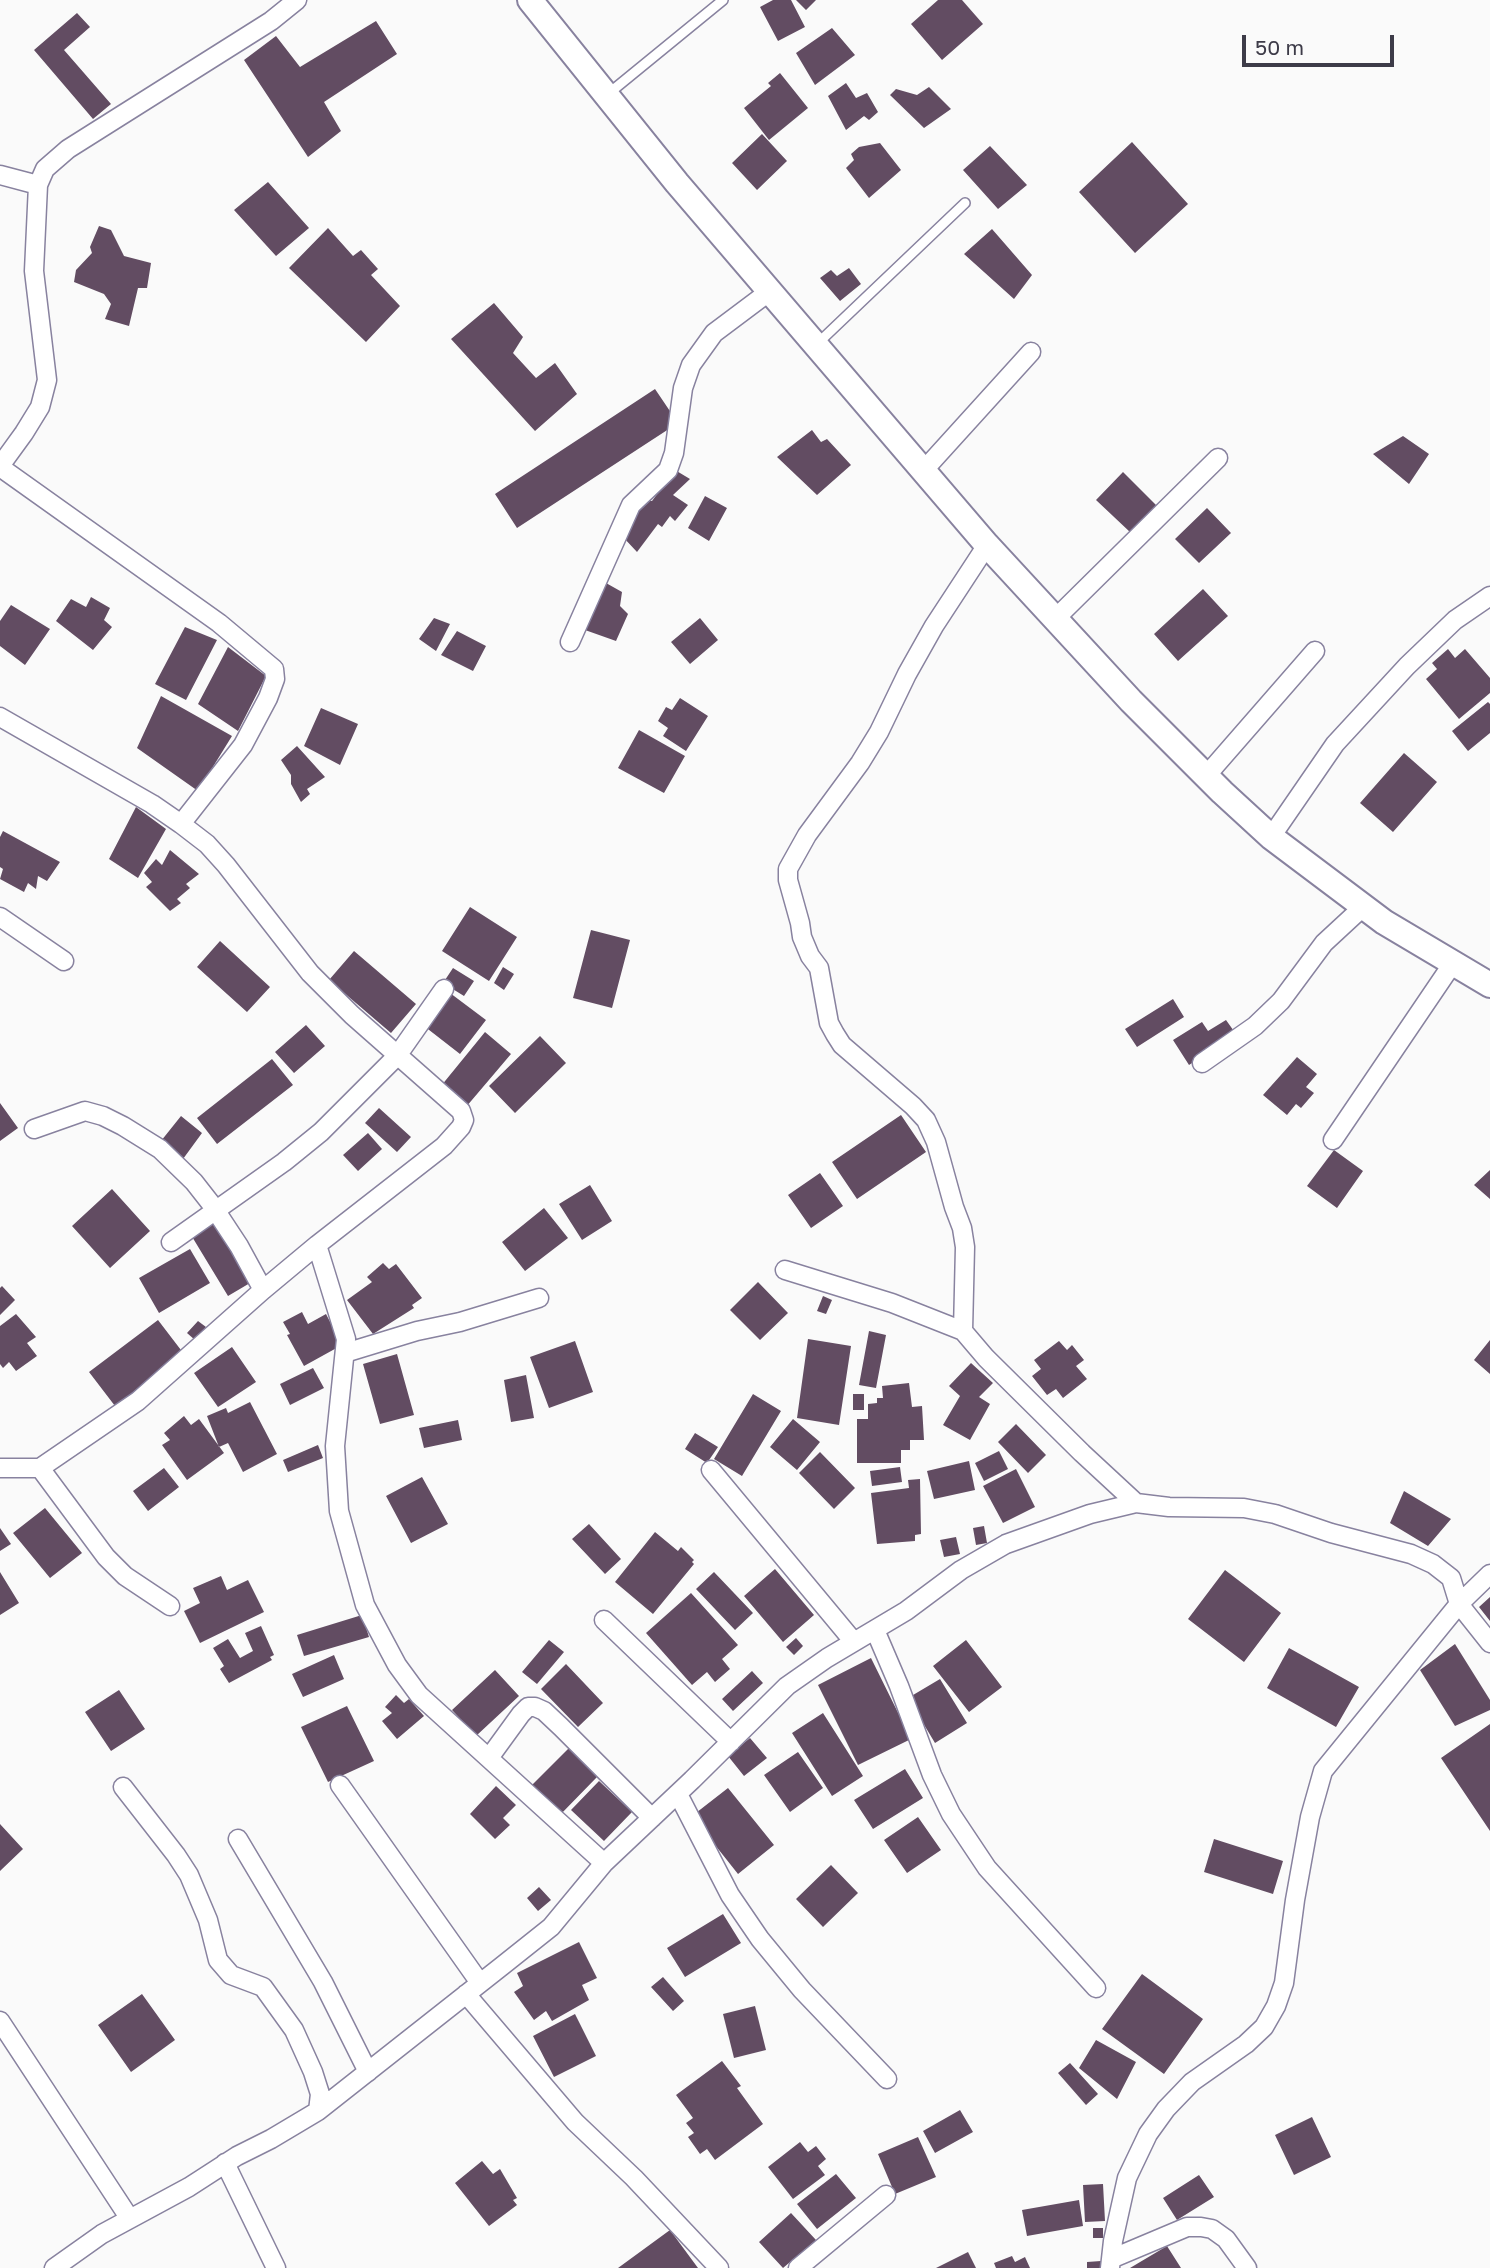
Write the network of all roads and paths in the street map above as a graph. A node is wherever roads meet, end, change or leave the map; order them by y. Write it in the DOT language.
graph roads {
  1 [pos="297,0"];
  2 [pos="530,0"];
  3 [pos="723,0"];
  4 [pos="606,95"];
  5 [pos="0,175"];
  6 [pos="38,185"];
  7 [pos="965,203"];
  8 [pos="770,291"];
  9 [pos="816,345"];
  10 [pos="1031,352"];
  11 [pos="1218,458"];
  12 [pos="0,466"];
  13 [pos="924,470"];
  14 [pos="987,545"];
  15 [pos="1490,596"];
  16 [pos="1055,619"];
  17 [pos="570,642"];
  18 [pos="1315,651"];
  19 [pos="0,717"];
  20 [pos="1206,776"];
  21 [pos="181,824"];
  22 [pos="1271,837"];
  23 [pos="1364,906"];
  24 [pos="0,917"];
  25 [pos="64,961"];
  26 [pos="1453,963"];
  27 [pos="1490,985"];
  28 [pos="444,989"];
  29 [pos="397,1056"];
  30 [pos="1202,1063"];
  31 [pos="34,1129"];
  32 [pos="1333,1140"];
  33 [pos="214,1210"];
  34 [pos="171,1242"];
  35 [pos="317,1245"];
  36 [pos="785,1270"];
  37 [pos="263,1290"];
  38 [pos="539,1298"];
  39 [pos="963,1331"];
  40 [pos="345,1353"];
  41 [pos="0,1468"];
  42 [pos="40,1468"];
  43 [pos="711,1470"];
  44 [pos="1136,1503"];
  45 [pos="1490,1574"];
  46 [pos="1459,1604"];
  47 [pos="170,1606"];
  48 [pos="604,1620"];
  49 [pos="874,1630"];
  50 [pos="853,1642"];
  51 [pos="1490,1643"];
  52 [pos="731,1742"];
  53 [pos="489,1758"];
  54 [pos="340,1786"];
  55 [pos="123,1787"];
  56 [pos="678,1794"];
  57 [pos="652,1818"];
  58 [pos="238,1839"];
  59 [pos="604,1863"];
  60 [pos="1096,1988"];
  61 [pos="473,1989"];
  62 [pos="0,2021"];
  63 [pos="368,2072"];
  64 [pos="887,2079"];
  65 [pos="318,2111"];
  66 [pos="225,2163"];
  67 [pos="886,2195"];
  68 [pos="130,2219"];
  69 [pos="1111,2263"];
  70 [pos="54,2268"];
  71 [pos="276,2268"];
  72 [pos="719,2268"];
  73 [pos="798,2268"];
  74 [pos="1247,2268"];
  1 -- 6 [label="street"];
  2 -- 4 [label="street"];
  3 -- 4 [label="lane"];
  4 -- 8 [label="street"];
  5 -- 6 [label="street"];
  6 -- 12 [label="street"];
  7 -- 9 [label="lane"];
  8 -- 9 [label="street"];
  8 -- 17 [label="street"];
  9 -- 13 [label="street"];
  10 -- 13 [label="street"];
  11 -- 16 [label="street"];
  12 -- 21 [label="street"];
  13 -- 14 [label="street"];
  14 -- 16 [label="street"];
  14 -- 39 [label="street"];
  15 -- 22 [label="street"];
  16 -- 20 [label="street"];
  18 -- 20 [label="street"];
  19 -- 21 [label="street"];
  20 -- 22 [label="street"];
  21 -- 29 [label="street"];
  22 -- 23 [label="street"];
  23 -- 26 [label="street"];
  23 -- 30 [label="street"];
  24 -- 25 [label="street"];
  26 -- 27 [label="street"];
  26 -- 32 [label="street"];
  28 -- 29 [label="street"];
  29 -- 33 [label="street"];
  29 -- 35 [label="street"];
  31 -- 33 [label="street"];
  33 -- 34 [label="street"];
  33 -- 37 [label="street"];
  35 -- 37 [label="street"];
  35 -- 40 [label="street"];
  36 -- 39 [label="street"];
  37 -- 42 [label="street"];
  38 -- 40 [label="street"];
  39 -- 44 [label="street"];
  40 -- 53 [label="street"];
  41 -- 42 [label="street"];
  42 -- 47 [label="street"];
  43 -- 50 [label="street"];
  44 -- 46 [label="street"];
  44 -- 49 [label="street"];
  45 -- 46 [label="street"];
  46 -- 51 [label="street"];
  46 -- 69 [label="street"];
  48 -- 52 [label="street"];
  49 -- 50 [label="street"];
  49 -- 60 [label="street"];
  50 -- 52 [label="street"];
  52 -- 56 [label="street"];
  53 -- 57 [label="street"];
  53 -- 59 [label="street"];
  54 -- 61 [label="street"];
  55 -- 65 [label="street"];
  56 -- 57 [label="street"];
  56 -- 64 [label="street"];
  57 -- 59 [label="street"];
  58 -- 63 [label="street"];
  59 -- 61 [label="street"];
  61 -- 63 [label="street"];
  61 -- 72 [label="street"];
  62 -- 68 [label="street"];
  63 -- 65 [label="street"];
  65 -- 66 [label="street"];
  66 -- 68 [label="street"];
  66 -- 71 [label="street"];
  67 -- 73 [label="street"];
  68 -- 70 [label="street"];
  69 -- 74 [label="street"];
}
